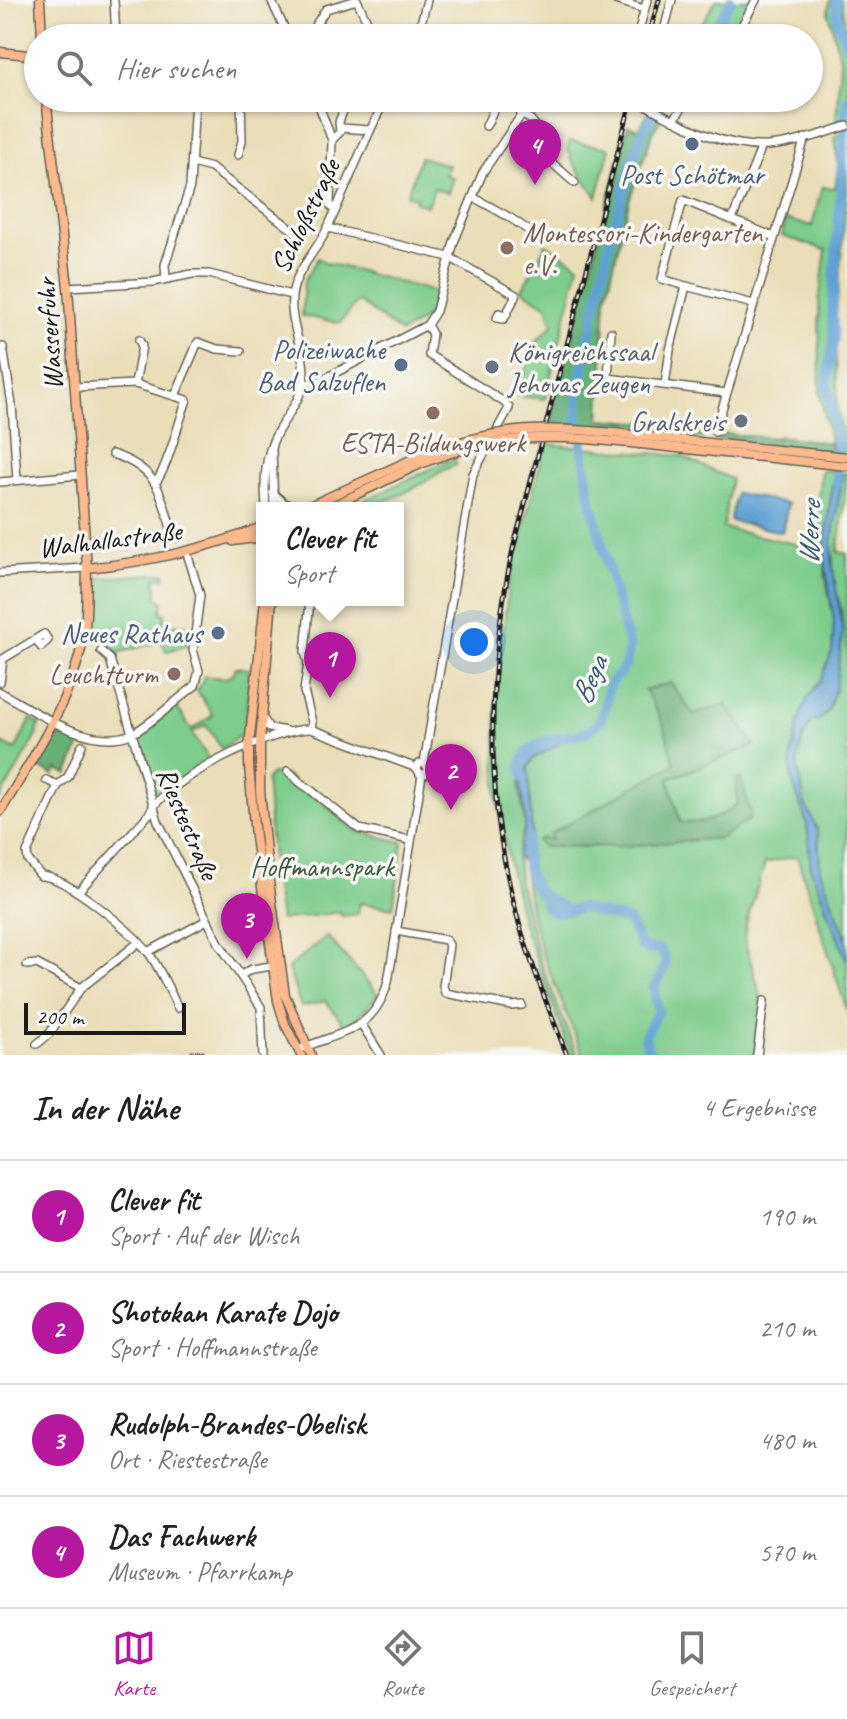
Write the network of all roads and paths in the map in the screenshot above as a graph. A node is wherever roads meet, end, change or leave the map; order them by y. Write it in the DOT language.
graph roads {
  1 [pos="40,0"];
  2 [pos="114,0"];
  3 [pos="271,0"];
  4 [pos="357,0"];
  5 [pos="427,0"];
  6 [pos="615,0"];
  7 [pos="647,0"];
  8 [pos="672,0"];
  9 [pos="756,0"];
  10 [pos="644,9"];
  11 [pos="41,24"];
  12 [pos="115,24"];
  13 [pos="282,24"];
  14 [pos="316,24"];
  15 [pos="367,24"];
  16 [pos="422,24"];
  17 [pos="640,24"];
  18 [pos="666,24"];
  19 [pos="743,24"];
  20 [pos="0,52"];
  21 [pos="24,55"];
  22 [pos="48,112"];
  23 [pos="194,112"];
  24 [pos="241,112"];
  25 [pos="321,112"];
  26 [pos="343,112"];
  27 [pos="379,112"];
  28 [pos="493,112"];
  29 [pos="661,112"];
  30 [pos="679,112"];
  31 [pos="521,114"];
  32 [pos="674,120"];
  33 [pos="486,126"];
  34 [pos="847,126"];
  35 [pos="341,128"];
  36 [pos="370,130"];
  37 [pos="805,138"];
  38 [pos="332,140"];
  39 [pos="762,146"];
  40 [pos="238,155"];
  41 [pos="192,163"];
  42 [pos="575,183"];
  43 [pos="473,197"];
  44 [pos="335,210"];
  45 [pos="732,220"];
  46 [pos="328,228"];
  47 [pos="298,234"];
  48 [pos="774,237"];
  49 [pos="544,241"];
  50 [pos="449,257"];
  51 [pos="166,279"];
  52 [pos="686,286"];
  53 [pos="68,287"];
  54 [pos="291,295"];
  55 [pos="753,304"];
  56 [pos="506,315"];
  57 [pos="427,325"];
  58 [pos="611,332"];
  59 [pos="139,340"];
  60 [pos="3,347"];
  61 [pos="241,351"];
  62 [pos="135,384"];
  63 [pos="303,384"];
  64 [pos="665,385"];
  65 [pos="75,387"];
  66 [pos="726,393"];
  67 [pos="175,396"];
  68 [pos="715,432"];
  69 [pos="272,447"];
  70 [pos="112,454"];
  71 [pos="847,457"];
  72 [pos="815,458"];
  73 [pos="414,463"];
  74 [pos="847,466"];
  75 [pos="80,475"];
  76 [pos="17,480"];
  77 [pos="0,482"];
  78 [pos="155,483"];
  79 [pos="273,493"];
  80 [pos="266,502"];
  81 [pos="274,502"];
  82 [pos="283,502"];
  83 [pos="320,502"];
  84 [pos="339,502"];
  85 [pos="256,529"];
  86 [pos="174,538"];
  87 [pos="256,538"];
  88 [pos="225,541"];
  89 [pos="187,553"];
  90 [pos="87,568"];
  91 [pos="0,573"];
  92 [pos="264,606"];
  93 [pos="271,606"];
  94 [pos="310,606"];
  95 [pos="36,639"];
  96 [pos="101,651"];
  97 [pos="2,659"];
  98 [pos="0,682"];
  99 [pos="0,692"];
  100 [pos="262,717"];
  101 [pos="53,721"];
  102 [pos="311,729"];
  103 [pos="288,732"];
  104 [pos="131,734"];
  105 [pos="260,741"];
  106 [pos="82,745"];
  107 [pos="249,746"];
  108 [pos="421,769"];
  109 [pos="288,771"];
  110 [pos="46,780"];
  111 [pos="58,785"];
  112 [pos="152,806"];
  113 [pos="0,812"];
  114 [pos="410,840"];
  115 [pos="79,891"];
  116 [pos="207,920"];
  117 [pos="396,931"];
  118 [pos="138,943"];
  119 [pos="148,952"];
  120 [pos="27,965"];
  121 [pos="272,966"];
  122 [pos="241,975"];
  123 [pos="81,988"];
  124 [pos="764,1001"];
  125 [pos="522,1005"];
  126 [pos="178,1008"];
  127 [pos="362,1025"];
  128 [pos="37,1044"];
  129 [pos="304,1052"];
  130 [pos="194,1055"];
  131 [pos="201,1055"];
  132 [pos="263,1055"];
  133 [pos="381,1055"];
  134 [pos="757,1055"];
  1 -- 11 [label="main road"];
  2 -- 12 [label="street"];
  3 -- 13 [label="street"];
  4 -- 14 [label="street"];
  4 -- 15 [label="street"];
  5 -- 16 [label="street"];
  6 -- 10 [label="street"];
  7 -- 10 [label="street"];
  8 -- 18 [label="street"];
  9 -- 19 [label="street"];
  10 -- 17 [label="street"];
  20 -- 21 [label="main road"];
  22 -- 53 [label="main road, Wasserfuhr"];
  23 -- 41 [label="street"];
  24 -- 40 [label="street"];
  25 -- 38 [label="street"];
  26 -- 35 [label="street"];
  27 -- 36 [label="street, Schloßstraße"];
  28 -- 33 [label="street"];
  29 -- 32 [label="street"];
  30 -- 32 [label="street"];
  31 -- 42 [label="street"];
  31 -- 43 [label="street"];
  32 -- 39 [label="street"];
  34 -- 37 [label="street"];
  35 -- 36 [label="street"];
  35 -- 38 [label="street"];
  36 -- 44 [label="street, Schloßstraße"];
  37 -- 39 [label="street"];
  37 -- 48 [label="street"];
  38 -- 44 [label="street"];
  39 -- 45 [label="street"];
  41 -- 47 [label="street"];
  41 -- 51 [label="street"];
  43 -- 49 [label="street"];
  43 -- 50 [label="street"];
  44 -- 46 [label="street, Schloßstraße"];
  45 -- 48 [label="street"];
  45 -- 52 [label="street"];
  46 -- 50 [label="street"];
  46 -- 54 [label="street, Schloßstraße"];
  48 -- 55 [label="street"];
  50 -- 56 [label="street"];
  50 -- 57 [label="street"];
  51 -- 53 [label="street"];
  51 -- 54 [label="street"];
  52 -- 55 [label="street"];
  52 -- 64 [label="street"];
  53 -- 65 [label="main road, Wasserfuhr"];
  54 -- 63 [label="street, Schloßstraße"];
  55 -- 66 [label="street"];
  57 -- 63 [label="street"];
  57 -- 108 [label="street"];
  58 -- 64 [label="street"];
  59 -- 62 [label="street"];
  60 -- 76 [label="street"];
  61 -- 67 [label="street"];
  62 -- 65 [label="street"];
  62 -- 67 [label="street"];
  63 -- 69 [label="street"];
  64 -- 66 [label="street"];
  65 -- 75 [label="main road, Wasserfuhr"];
  66 -- 68 [label="street"];
  67 -- 78 [label="street"];
  69 -- 79 [label="street"];
  69 -- 80 [label="street"];
  70 -- 78 [label="street"];
  71 -- 72 [label="main road"];
  72 -- 73 [label="main road, bridge"];
  72 -- 74 [label="main road"];
  73 -- 83 [label="main road"];
  73 -- 84 [label="main road"];
  75 -- 76 [label="street"];
  75 -- 90 [label="main road, Wasserfuhr"];
  76 -- 77 [label="street"];
  78 -- 86 [label="street"];
  79 -- 81 [label="street"];
  79 -- 82 [label="street"];
  85 -- 88 [label="main road, Walhallastraße"];
  87 -- 88 [label="main road, Walhallastraße"];
  88 -- 89 [label="main road, Walhallastraße"];
  89 -- 90 [label="main road, Walhallastraße"];
  89 -- 104 [label="street"];
  90 -- 91 [label="street, Walhallastraße"];
  90 -- 101 [label="main road, Wasserfuhr"];
  92 -- 107 [label="main road"];
  93 -- 100 [label="main road"];
  94 -- 102 [label="street"];
  95 -- 97 [label="street"];
  96 -- 104 [label="street, Riestestraße"];
  97 -- 98 [label="street"];
  99 -- 101 [label="street"];
  100 -- 103 [label="street"];
  100 -- 105 [label="main road"];
  101 -- 104 [label="street"];
  101 -- 113 [label="main road, Wasserfuhr"];
  102 -- 103 [label="street"];
  102 -- 108 [label="street"];
  103 -- 105 [label="street"];
  104 -- 112 [label="street, Riestestraße"];
  105 -- 107 [label="street"];
  105 -- 129 [label="main road"];
  106 -- 111 [label="street"];
  107 -- 112 [label="street"];
  107 -- 121 [label="main road"];
  108 -- 114 [label="street"];
  109 -- 114 [label="street"];
  110 -- 111 [label="street"];
  111 -- 115 [label="street"];
  112 -- 115 [label="street"];
  112 -- 116 [label="street, Riestestraße"];
  114 -- 117 [label="street"];
  115 -- 118 [label="street"];
  116 -- 119 [label="street"];
  116 -- 122 [label="street, Riestestraße"];
  117 -- 125 [label="street"];
  117 -- 127 [label="street"];
  118 -- 119 [label="street"];
  118 -- 123 [label="street"];
  119 -- 126 [label="street"];
  120 -- 123 [label="street"];
  121 -- 122 [label="street"];
  121 -- 129 [label="main road"];
  122 -- 132 [label="street, Riestestraße"];
  123 -- 128 [label="street"];
  124 -- 134 [label="street"];
  127 -- 129 [label="street"];
  127 -- 133 [label="street"];
  130 -- 131 [label="street"];
}
